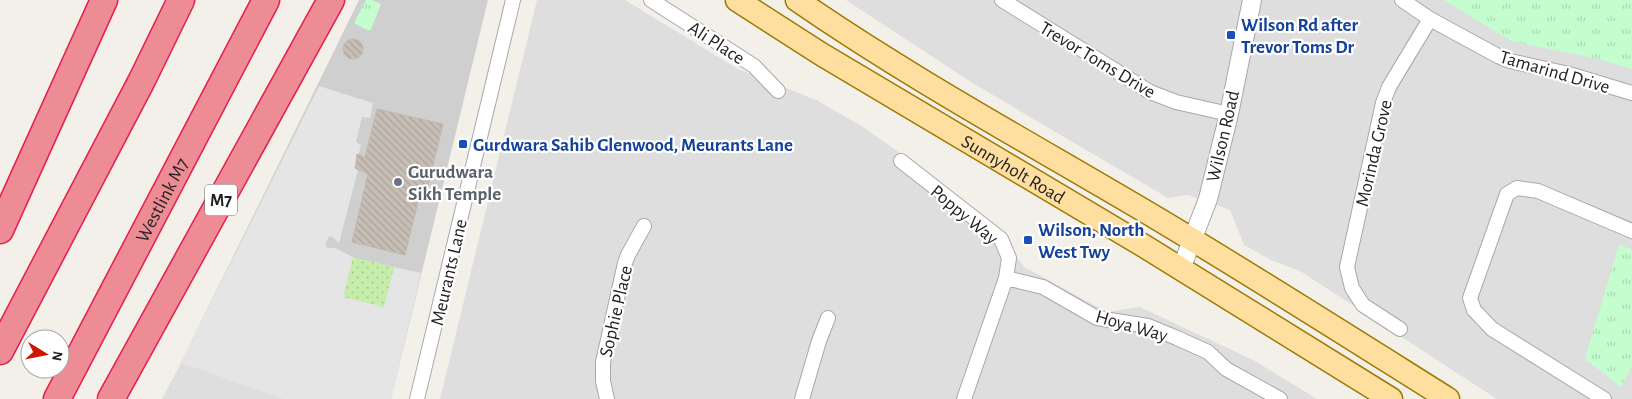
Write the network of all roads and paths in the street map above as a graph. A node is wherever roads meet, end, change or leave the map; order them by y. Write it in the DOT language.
graph roads {
  1 [pos="104,0"];
  2 [pos="114,0"];
  3 [pos="182,0"];
  4 [pos="266,0"];
  5 [pos="332,0"];
  6 [pos="513,0"];
  7 [pos="651,0"];
  8 [pos="737,0"];
  9 [pos="797,0"];
  10 [pos="1252,0"];
  11 [pos="1402,0"];
  12 [pos="1006,1"];
  13 [pos="1430,18"];
  14 [pos="778,91"];
  15 [pos="1632,93"];
  16 [pos="1229,114"];
  17 [pos="47,125"];
  18 [pos="900,161"];
  19 [pos="644,226"];
  20 [pos="0,230"];
  21 [pos="1632,231"];
  22 [pos="1192,240"];
  23 [pos="1181,270"];
  24 [pos="1006,278"];
  25 [pos="828,318"];
  26 [pos="1400,329"];
  27 [pos="0,351"];
  28 [pos="57,399"];
  29 [pos="111,399"];
  30 [pos="417,399"];
  31 [pos="607,399"];
  32 [pos="802,399"];
  33 [pos="964,399"];
  34 [pos="1280,399"];
  35 [pos="1392,399"];
  36 [pos="1448,399"];
  37 [pos="1604,399"];
  1 -- 17 [label="highway"];
  2 -- 17 [label="highway"];
  3 -- 27 [label="highway"];
  4 -- 28 [label="highway, Westlink M7"];
  5 -- 29 [label="highway, M7"];
  6 -- 30 [label="street, Meurants Lane"];
  7 -- 14 [label="street, Ali Place"];
  8 -- 23 [label="main road, Sunnyholt Road"];
  9 -- 22 [label="main road, Sunnyholt Road"];
  10 -- 16 [label="street, Wilson Road"];
  11 -- 13 [label="street, Tamarind Drive"];
  12 -- 16 [label="street, Trevor Toms Drive"];
  13 -- 15 [label="street, Tamarind Drive"];
  13 -- 26 [label="street, Morinda Grove"];
  16 -- 22 [label="street, Wilson Road"];
  17 -- 20 [label="highway"];
  18 -- 24 [label="street, Poppy Way"];
  19 -- 31 [label="street, Sophie Place"];
  21 -- 37 [label="street"];
  22 -- 23 [label="street, Wilson Road"];
  22 -- 36 [label="main road, Sunnyholt Road"];
  23 -- 35 [label="main road, Sunnyholt Road"];
  24 -- 33 [label="street, Poppy Way"];
  24 -- 34 [label="street, Hoya Way"];
  25 -- 32 [label="street"];
}
